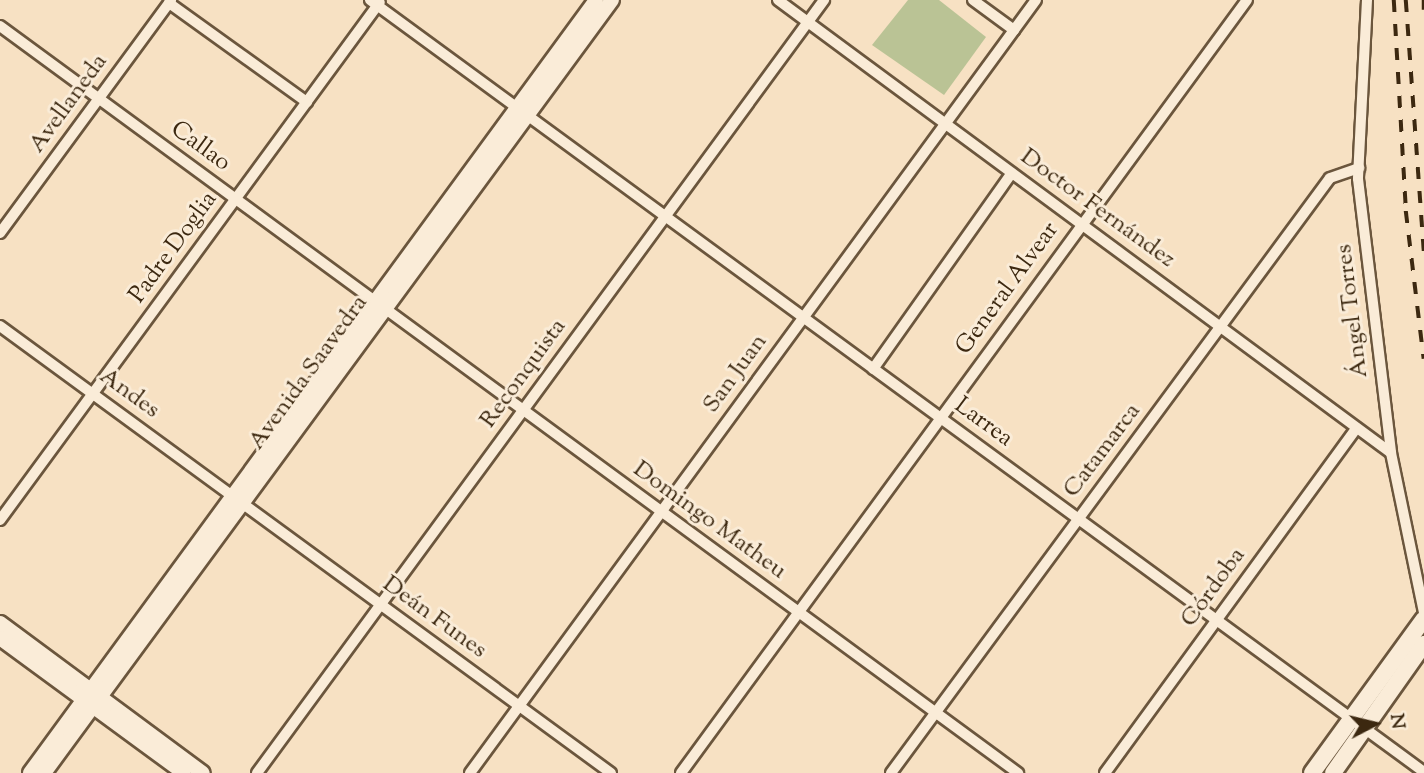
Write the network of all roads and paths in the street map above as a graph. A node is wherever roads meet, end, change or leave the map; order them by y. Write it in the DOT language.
graph roads {
  1 [pos="596,0"];
  2 [pos="612,0"];
  3 [pos="778,0"];
  4 [pos="824,0"];
  5 [pos="973,0"];
  6 [pos="1036,0"];
  7 [pos="1247,0"];
  8 [pos="1367,0"];
  9 [pos="170,1"];
  10 [pos="377,2"];
  11 [pos="808,22"];
  12 [pos="0,26"];
  13 [pos="1014,30"];
  14 [pos="99,99"];
  15 [pos="307,103"];
  16 [pos="522,111"];
  17 [pos="945,124"];
  18 [pos="1359,168"];
  19 [pos="1012,173"];
  20 [pos="236,200"];
  21 [pos="665,216"];
  22 [pos="1081,224"];
  23 [pos="0,233"];
  24 [pos="379,306"];
  25 [pos="803,318"];
  26 [pos="0,326"];
  27 [pos="1221,327"];
  28 [pos="873,369"];
  29 [pos="93,394"];
  30 [pos="523,411"];
  31 [pos="940,418"];
  32 [pos="1357,428"];
  33 [pos="1391,453"];
  34 [pos="237,500"];
  35 [pos="661,512"];
  36 [pos="0,520"];
  37 [pos="1079,520"];
  38 [pos="380,604"];
  39 [pos="798,612"];
  40 [pos="1424,613"];
  41 [pos="1424,619"];
  42 [pos="1216,621"];
  43 [pos="0,623"];
  44 [pos="0,638"];
  45 [pos="1424,644"];
  46 [pos="92,698"];
  47 [pos="519,706"];
  48 [pos="935,712"];
  49 [pos="1358,725"];
  50 [pos="1424,772"];
  51 [pos="30,773"];
  52 [pos="44,773"];
  53 [pos="184,773"];
  54 [pos="203,773"];
  55 [pos="257,773"];
  56 [pos="470,773"];
  57 [pos="611,773"];
  58 [pos="681,773"];
  59 [pos="891,773"];
  60 [pos="1018,773"];
  61 [pos="1105,773"];
  62 [pos="1312,773"];
  63 [pos="1333,773"];
  1 -- 16 [label="street, Avenida Saavedra"];
  2 -- 16 [label="street, Avenida Saavedra"];
  3 -- 11 [label="street, Doctor Fernández"];
  4 -- 11 [label="street, Reconquista"];
  5 -- 13 [label="street"];
  6 -- 13 [label="street, San Juan"];
  7 -- 22 [label="street, General Alvear"];
  8 -- 18 [label="street, Ángel Torres"];
  9 -- 14 [label="street, Avellaneda"];
  9 -- 15 [label="street"];
  10 -- 15 [label="street, Padre Doglia"];
  10 -- 16 [label="street, Larrea"];
  11 -- 17 [label="street, Doctor Fernández"];
  11 -- 21 [label="street, Reconquista"];
  12 -- 14 [label="street, Callao"];
  13 -- 17 [label="street, San Juan"];
  14 -- 20 [label="street, Callao"];
  14 -- 23 [label="street, Avellaneda"];
  15 -- 20 [label="street, Padre Doglia"];
  16 -- 21 [label="street, Larrea"];
  16 -- 24 [label="street, Avenida Saavedra"];
  17 -- 19 [label="street, Doctor Fernández"];
  17 -- 25 [label="street, San Juan"];
  18 -- 27 [label="street, Catamarca"];
  18 -- 33 [label="street, Ángel Torres"];
  19 -- 22 [label="street, Doctor Fernández"];
  19 -- 28 [label="street"];
  20 -- 24 [label="street, Callao"];
  20 -- 29 [label="street, Padre Doglia"];
  21 -- 25 [label="street, Larrea"];
  21 -- 30 [label="street, Reconquista"];
  22 -- 27 [label="street, Doctor Fernández"];
  22 -- 31 [label="street, General Alvear"];
  24 -- 30 [label="street, Domingo Matheu"];
  24 -- 34 [label="street, Avenida Saavedra"];
  25 -- 28 [label="street, Larrea"];
  25 -- 35 [label="street, San Juan"];
  26 -- 29 [label="street, Andes"];
  27 -- 32 [label="street, Doctor Fernández"];
  27 -- 37 [label="street, Catamarca"];
  28 -- 31 [label="street, Larrea"];
  29 -- 34 [label="street, Andes"];
  29 -- 36 [label="street, Padre Doglia"];
  30 -- 35 [label="street, Domingo Matheu"];
  30 -- 38 [label="street, Reconquista"];
  31 -- 37 [label="street, Larrea"];
  31 -- 39 [label="street, General Alvear"];
  32 -- 33 [label="street, Doctor Fernández"];
  32 -- 42 [label="street, Córdoba"];
  33 -- 40 [label="street, Ángel Torres"];
  34 -- 38 [label="street, Deán Funes"];
  34 -- 46 [label="street, Avenida Saavedra"];
  35 -- 39 [label="street, Domingo Matheu"];
  35 -- 47 [label="street, San Juan"];
  37 -- 42 [label="street, Larrea"];
  37 -- 48 [label="street, Catamarca"];
  38 -- 47 [label="street, Deán Funes"];
  38 -- 55 [label="street, Reconquista"];
  39 -- 48 [label="street, Domingo Matheu"];
  39 -- 58 [label="street, General Alvear"];
  41 -- 49 [label="main road"];
  42 -- 49 [label="street, Larrea"];
  42 -- 61 [label="street, Córdoba"];
  43 -- 46 [label="street"];
  44 -- 46 [label="street"];
  45 -- 49 [label="main road"];
  46 -- 51 [label="street, Avenida Saavedra"];
  46 -- 52 [label="street, Avenida Saavedra"];
  46 -- 53 [label="street"];
  46 -- 54 [label="street"];
  47 -- 56 [label="street, San Juan"];
  47 -- 57 [label="street, Deán Funes"];
  48 -- 59 [label="street, Catamarca"];
  48 -- 60 [label="street, Domingo Matheu"];
  49 -- 50 [label="street, Larrea"];
  49 -- 62 [label="main road"];
  49 -- 63 [label="main road"];
}
